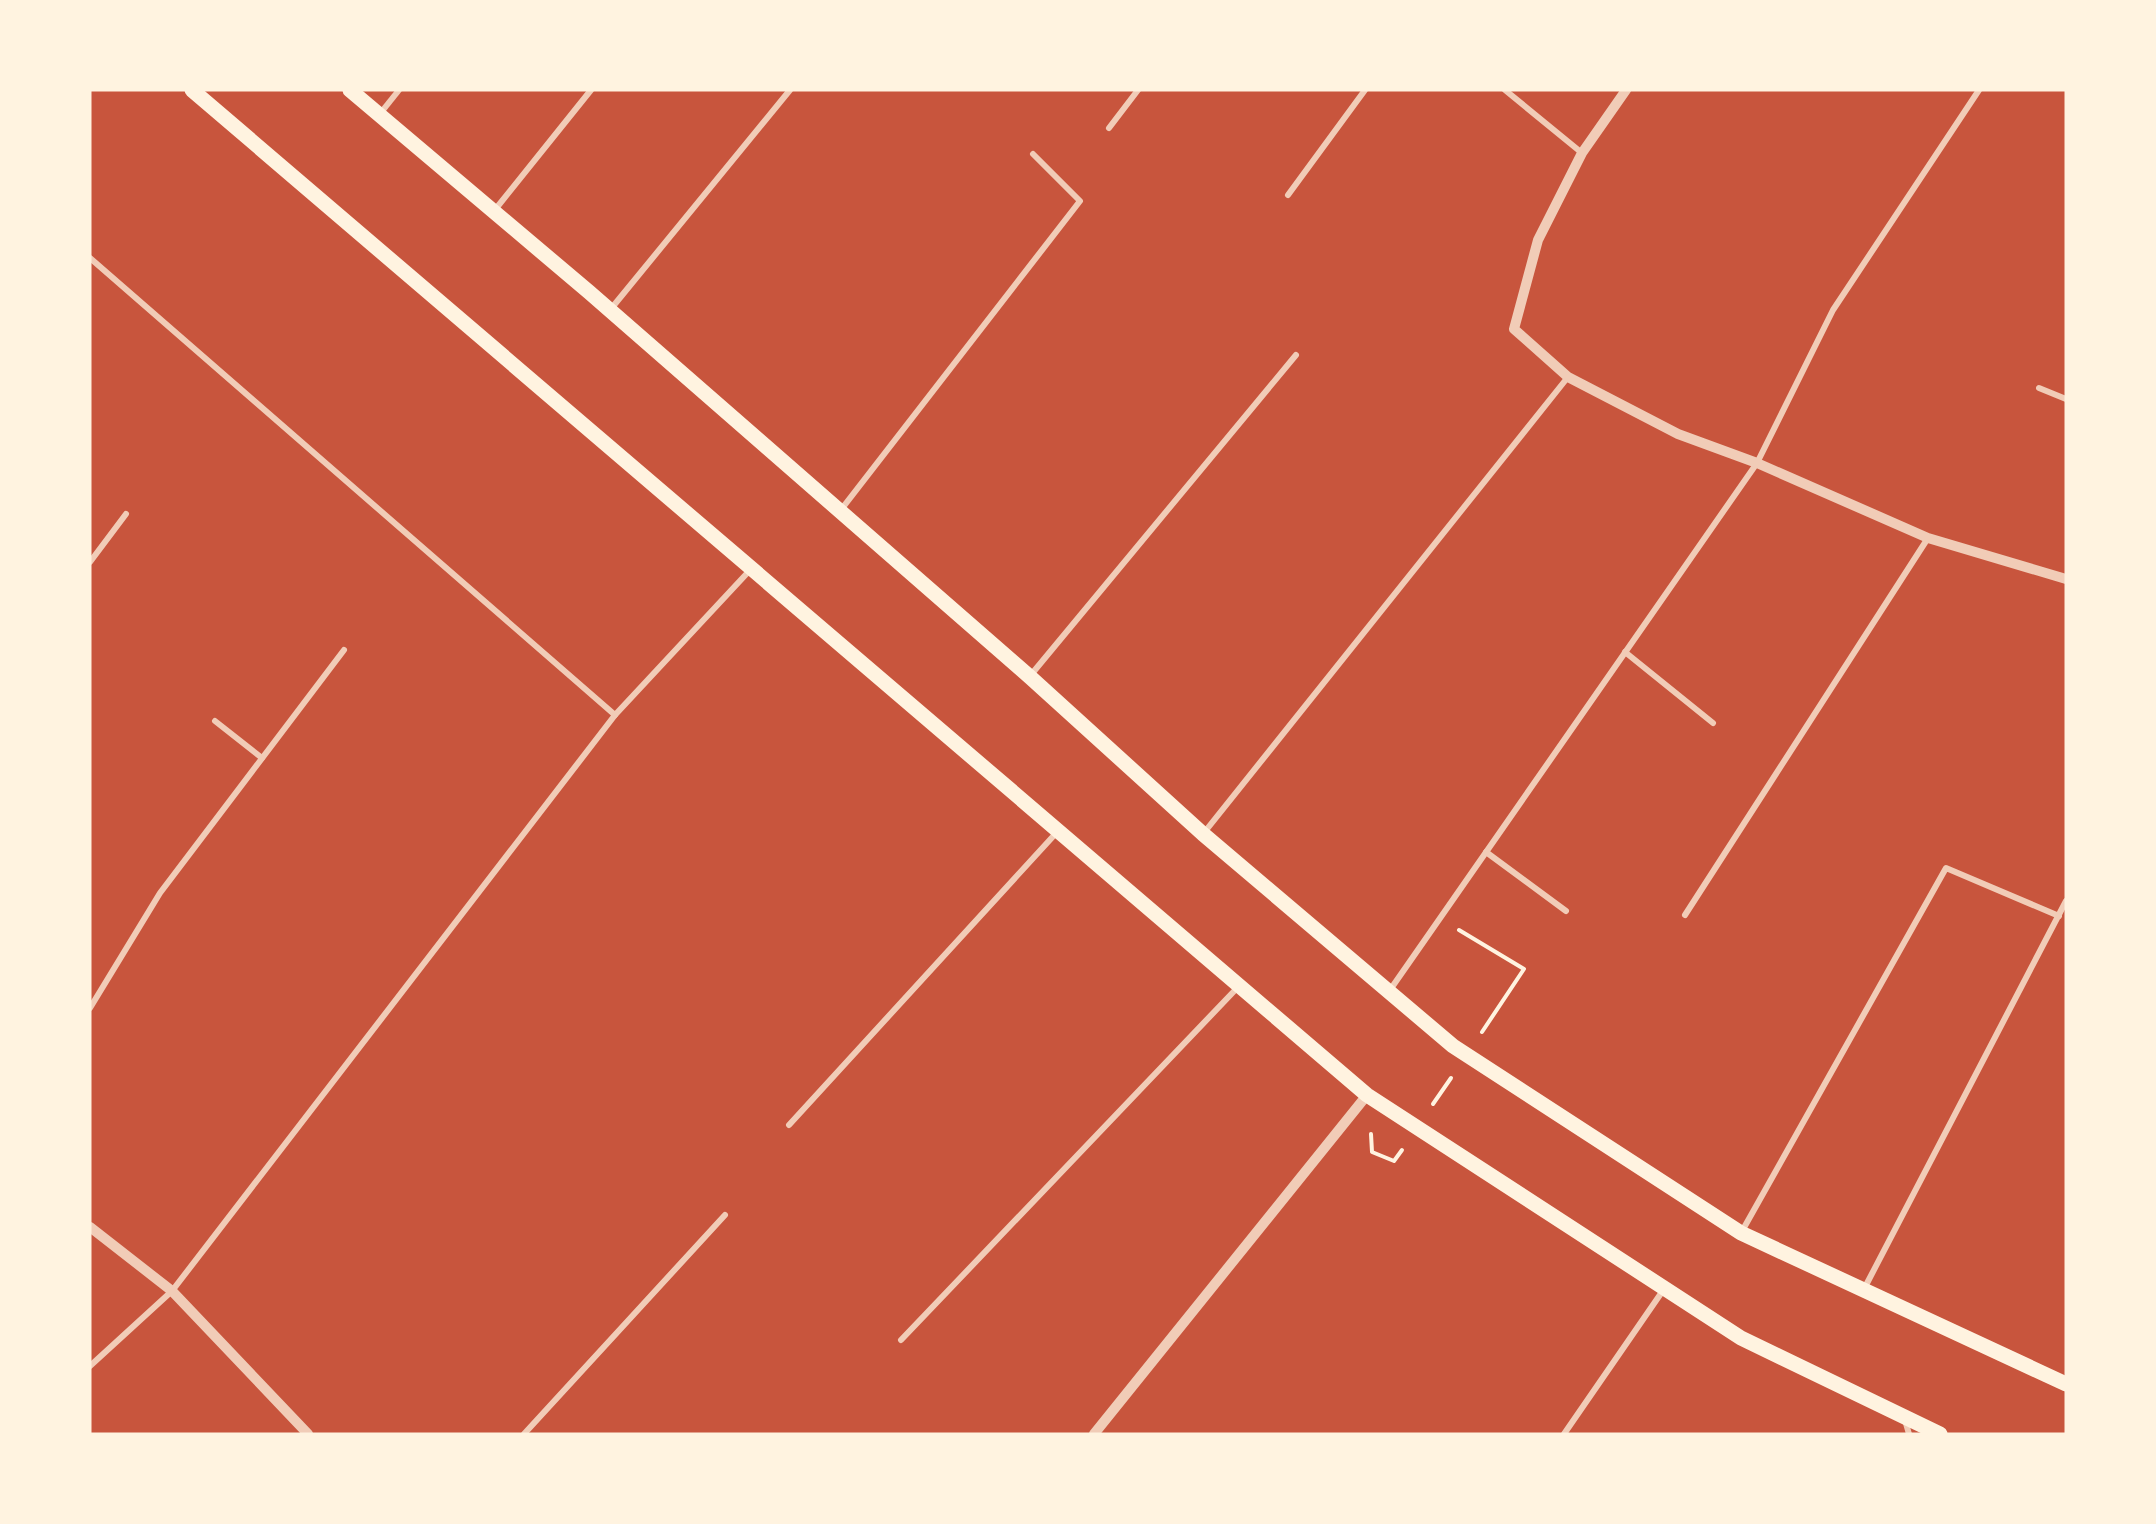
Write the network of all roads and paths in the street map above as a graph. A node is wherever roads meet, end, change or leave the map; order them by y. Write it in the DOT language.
graph roads {
  1 [pos="192,90"];
  2 [pos="350,90"];
  3 [pos="399,90"];
  4 [pos="591,90"];
  5 [pos="790,90"];
  6 [pos="1138,90"];
  7 [pos="1365,90"];
  8 [pos="1505,90"];
  9 [pos="1626,90"];
  10 [pos="1979,90"];
  11 [pos="379,115"];
  12 [pos="1109,128"];
  13 [pos="1582,153"];
  14 [pos="1033,154"];
  15 [pos="1288,195"];
  16 [pos="493,212"];
  17 [pos="90,258"];
  18 [pos="609,311"];
  19 [pos="1296,356"];
  20 [pos="1568,377"];
  21 [pos="2039,388"];
  22 [pos="2066,399"];
  23 [pos="1757,463"];
  24 [pos="840,511"];
  25 [pos="126,514"];
  26 [pos="1928,538"];
  27 [pos="90,562"];
  28 [pos="752,569"];
  29 [pos="2066,579"];
  30 [pos="344,650"];
  31 [pos="1625,652"];
  32 [pos="1030,677"];
  33 [pos="615,715"];
  34 [pos="215,721"];
  35 [pos="1713,723"];
  36 [pos="262,758"];
  37 [pos="1058,830"];
  38 [pos="1203,834"];
  39 [pos="1486,852"];
  40 [pos="2066,901"];
  41 [pos="1566,911"];
  42 [pos="1685,915"];
  43 [pos="2060,916"];
  44 [pos="1467,936"];
  45 [pos="1524,969"];
  46 [pos="1240,986"];
  47 [pos="1390,990"];
  48 [pos="90,1008"];
  49 [pos="1367,1095"];
  50 [pos="789,1125"];
  51 [pos="1372,1152"];
  52 [pos="1394,1161"];
  53 [pos="725,1215"];
  54 [pos="90,1227"];
  55 [pos="1741,1233"];
  56 [pos="1664,1290"];
  57 [pos="172,1291"];
  58 [pos="1862,1292"];
  59 [pos="902,1340"];
  60 [pos="90,1366"];
  61 [pos="2066,1384"];
  62 [pos="1905,1417"];
  63 [pos="308,1434"];
  64 [pos="524,1434"];
  65 [pos="1094,1434"];
  66 [pos="1564,1434"];
  67 [pos="1909,1434"];
  68 [pos="1940,1434"];
  1 -- 28 [label="main road"];
  2 -- 11 [label="main road"];
  3 -- 11 [label="street"];
  4 -- 16 [label="street"];
  5 -- 18 [label="street"];
  6 -- 12 [label="street"];
  7 -- 15 [label="street"];
  8 -- 13 [label="street"];
  9 -- 13 [label="street"];
  10 -- 23 [label="street"];
  11 -- 16 [label="main road"];
  13 -- 20 [label="street"];
  14 -- 24 [label="street"];
  16 -- 18 [label="main road"];
  17 -- 33 [label="street"];
  18 -- 24 [label="main road"];
  19 -- 32 [label="street"];
  20 -- 23 [label="street"];
  20 -- 38 [label="street"];
  21 -- 22 [label="street"];
  23 -- 26 [label="street"];
  23 -- 31 [label="street"];
  24 -- 32 [label="main road"];
  25 -- 27 [label="street"];
  26 -- 29 [label="street"];
  26 -- 42 [label="street"];
  28 -- 33 [label="street"];
  28 -- 37 [label="main road"];
  30 -- 36 [label="street"];
  31 -- 35 [label="street"];
  31 -- 39 [label="street"];
  32 -- 38 [label="main road"];
  33 -- 57 [label="street"];
  34 -- 36 [label="street"];
  36 -- 48 [label="street"];
  37 -- 46 [label="main road"];
  37 -- 50 [label="street"];
  38 -- 47 [label="main road"];
  39 -- 41 [label="street"];
  39 -- 47 [label="street"];
  40 -- 43 [label="street"];
  43 -- 55 [label="street"];
  43 -- 58 [label="street"];
  44 -- 45 [label="path"];
  46 -- 49 [label="main road"];
  46 -- 59 [label="street"];
  47 -- 55 [label="main road"];
  49 -- 56 [label="main road"];
  49 -- 65 [label="street"];
  51 -- 52 [label="path"];
  53 -- 64 [label="street"];
  54 -- 57 [label="street"];
  55 -- 58 [label="main road"];
  56 -- 62 [label="main road"];
  56 -- 66 [label="street"];
  57 -- 60 [label="street"];
  57 -- 63 [label="street"];
  58 -- 61 [label="main road"];
  62 -- 67 [label="street"];
  62 -- 68 [label="main road"];
}
